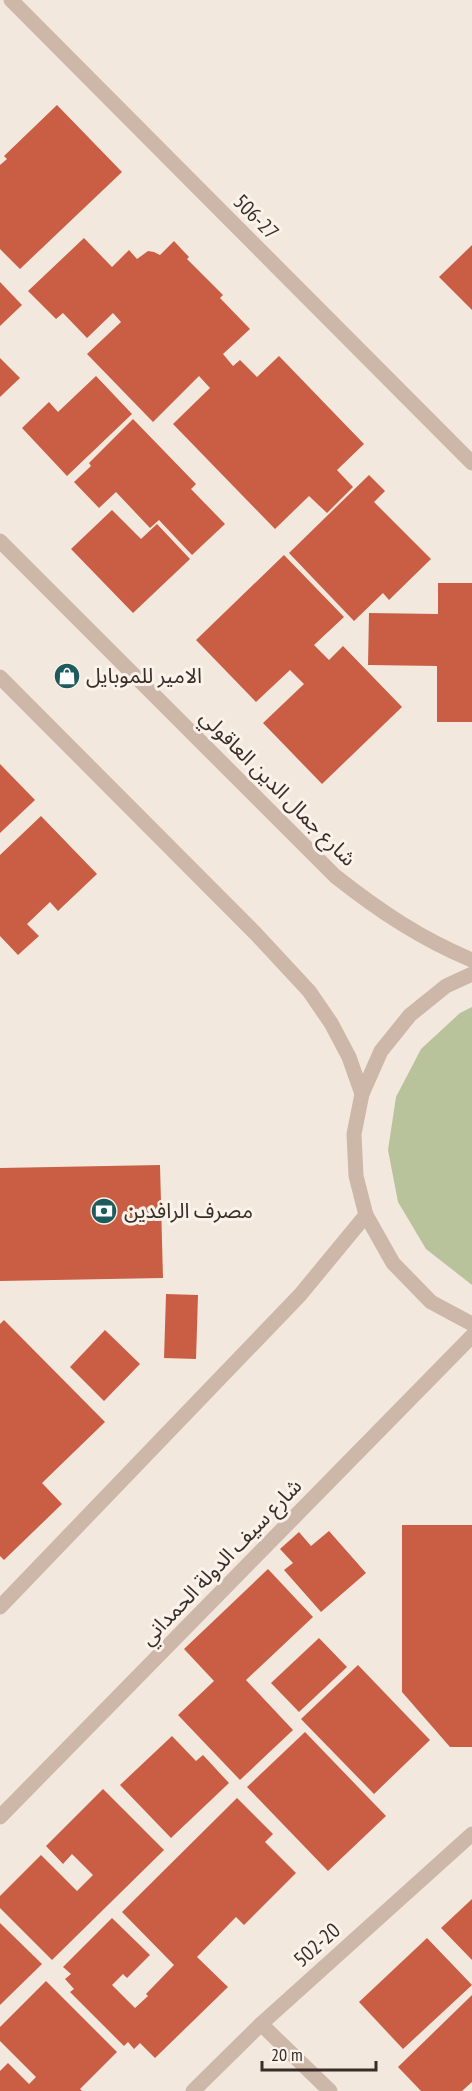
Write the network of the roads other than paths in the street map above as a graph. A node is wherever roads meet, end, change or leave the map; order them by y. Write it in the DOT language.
graph roads {
  1 [pos="11,0"];
  2 [pos="472,463"];
  3 [pos="0,541"];
  4 [pos="0,677"];
  5 [pos="472,960"];
  6 [pos="472,974"];
  7 [pos="362,1094"];
  8 [pos="366,1215"];
  9 [pos="472,1324"];
  10 [pos="472,1336"];
  11 [pos="0,1607"];
  12 [pos="0,1817"];
  13 [pos="472,1834"];
  14 [pos="261,2024"];
  15 [pos="194,2091"];
  16 [pos="330,2091"];
  1 -- 2 [label="street, 506-27"];
  3 -- 5 [label="street, شارع جمال الدين العاقولي"];
  4 -- 7 [label="street"];
  6 -- 7 [label="street"];
  7 -- 8 [label="street"];
  8 -- 9 [label="street"];
  8 -- 11 [label="street"];
  10 -- 12 [label="street, شارع سيف الدولة الحمداني"];
  13 -- 14 [label="street, 502-20"];
  14 -- 15 [label="street, 502-20"];
  14 -- 16 [label="street"];
}
